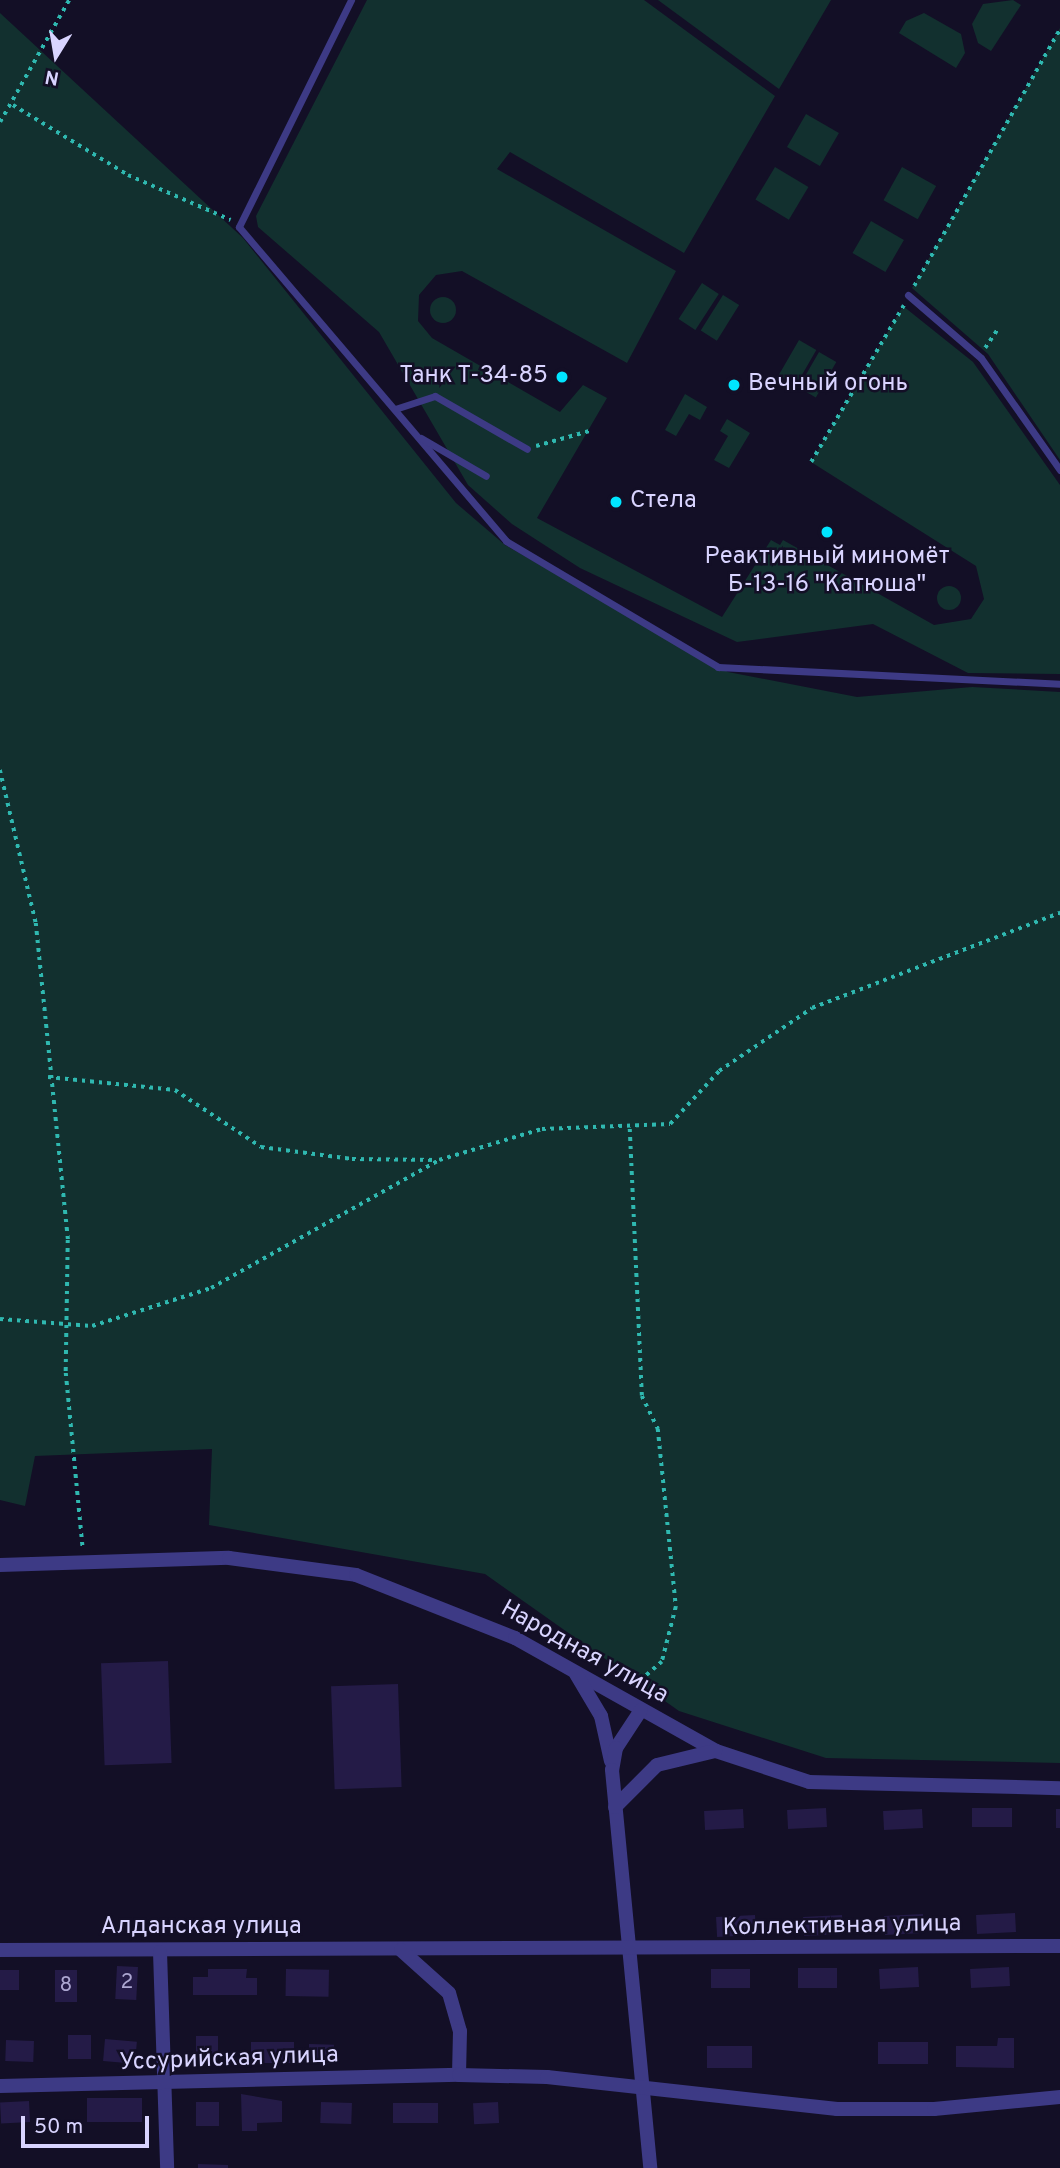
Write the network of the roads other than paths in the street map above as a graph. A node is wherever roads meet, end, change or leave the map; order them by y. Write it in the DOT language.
graph roads {
  1 [pos="351,0"];
  2 [pos="908,295"];
  3 [pos="395,409"];
  4 [pos="417,436"];
  5 [pos="527,449"];
  6 [pos="1060,470"];
  7 [pos="486,476"];
  8 [pos="1060,684"];
  9 [pos="0,1565"];
  10 [pos="570,1667"];
  11 [pos="641,1710"];
  12 [pos="716,1751"];
  13 [pos="611,1770"];
  14 [pos="1060,1788"];
  15 [pos="615,1807"];
  16 [pos="1060,1946"];
  17 [pos="0,1950"];
  18 [pos="401,1950"];
  19 [pos="624,1950"];
  20 [pos="160,1952"];
  21 [pos="459,2076"];
  22 [pos="0,2086"];
  23 [pos="167,2086"];
  24 [pos="640,2090"];
  25 [pos="1060,2097"];
  26 [pos="167,2168"];
  27 [pos="650,2168"];
  1 -- 3 [label="lane"];
  2 -- 6 [label="lane"];
  3 -- 4 [label="lane"];
  3 -- 5 [label="lane"];
  4 -- 7 [label="lane"];
  4 -- 8 [label="lane"];
  9 -- 10 [label="street, Народная улица"];
  10 -- 11 [label="street, Народная улица"];
  10 -- 13 [label="street"];
  11 -- 12 [label="street, Народная улица"];
  11 -- 13 [label="street"];
  12 -- 14 [label="street, Народная улица"];
  12 -- 15 [label="street"];
  13 -- 15 [label="street"];
  15 -- 19 [label="street"];
  16 -- 19 [label="street, Коллективная улица"];
  17 -- 20 [label="street, Алданская улица"];
  18 -- 19 [label="street, Коллективная улица"];
  18 -- 20 [label="street, Алданская улица"];
  18 -- 21 [label="street"];
  19 -- 24 [label="street"];
  20 -- 23 [label="street"];
  21 -- 23 [label="street, Уссурийская улица"];
  21 -- 24 [label="street, Уссурийская улица"];
  22 -- 23 [label="street, Уссурийская улица"];
  23 -- 26 [label="street"];
  24 -- 25 [label="street, Уссурийская улица"];
  24 -- 27 [label="street"];
}
